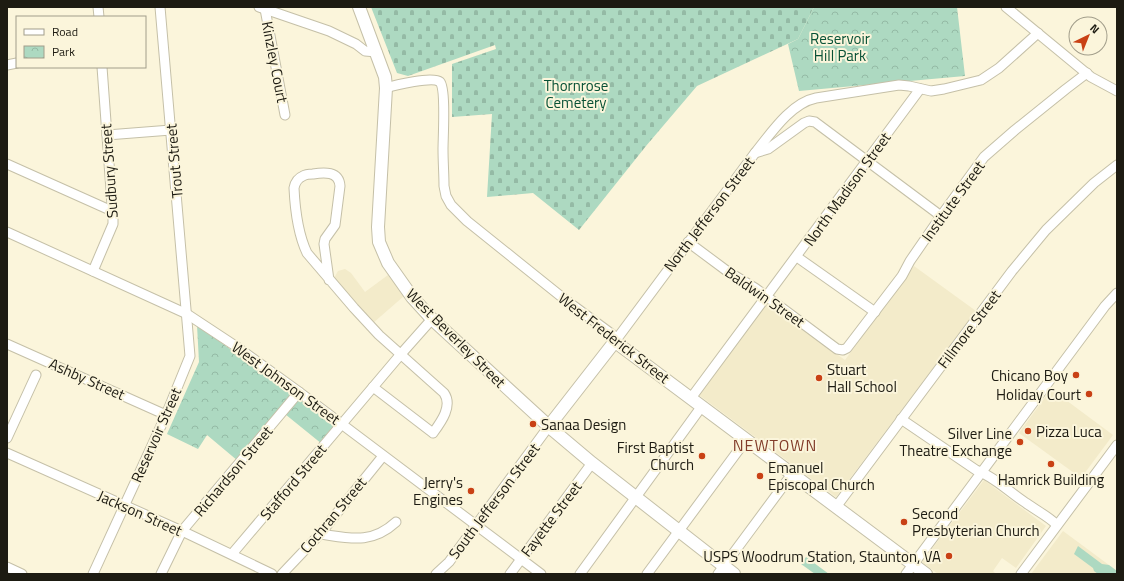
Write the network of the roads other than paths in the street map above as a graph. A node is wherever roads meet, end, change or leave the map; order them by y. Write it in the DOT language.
graph roads {
  1 [pos="160,7"];
  2 [pos="359,7"];
  3 [pos="1006,7"];
  4 [pos="262,8"];
  5 [pos="1038,33"];
  6 [pos="377,52"];
  7 [pos="102,68"];
  8 [pos="1087,73"];
  9 [pos="386,88"];
  10 [pos="920,89"];
  11 [pos="1117,91"];
  12 [pos="285,115"];
  13 [pos="171,130"];
  14 [pos="107,136"];
  15 [pos="755,153"];
  16 [pos="867,161"];
  17 [pos="7,164"];
  18 [pos="1117,165"];
  19 [pos="112,211"];
  20 [pos="942,216"];
  21 [pos="7,232"];
  22 [pos="688,242"];
  23 [pos="797,257"];
  24 [pos="93,271"];
  25 [pos="329,280"];
  26 [pos="1117,293"];
  27 [pos="767,297"];
  28 [pos="875,312"];
  29 [pos="187,314"];
  30 [pos="432,319"];
  31 [pos="616,340"];
  32 [pos="7,344"];
  33 [pos="843,350"];
  34 [pos="401,354"];
  35 [pos="36,375"];
  36 [pos="373,387"];
  37 [pos="299,392"];
  38 [pos="692,398"];
  39 [pos="702,406"];
  40 [pos="166,415"];
  41 [pos="901,419"];
  42 [pos="342,424"];
  43 [pos="549,426"];
  44 [pos="7,438"];
  45 [pos="746,440"];
  46 [pos="1117,445"];
  47 [pos="7,453"];
  48 [pos="383,456"];
  49 [pos="592,463"];
  50 [pos="982,472"];
  51 [pos="792,474"];
  52 [pos="636,497"];
  53 [pos="124,506"];
  54 [pos="836,507"];
  55 [pos="396,522"];
  56 [pos="476,525"];
  57 [pos="1057,525"];
  58 [pos="182,531"];
  59 [pos="679,531"];
  60 [pos="320,534"];
  61 [pos="232,554"];
  62 [pos="521,559"];
  63 [pos="7,567"];
  64 [pos="910,569"];
  65 [pos="721,570"];
  66 [pos="22,574"];
  67 [pos="93,574"];
  68 [pos="161,574"];
  69 [pos="272,574"];
  70 [pos="282,574"];
  71 [pos="436,574"];
  72 [pos="510,574"];
  73 [pos="541,574"];
  74 [pos="580,574"];
  75 [pos="647,574"];
  76 [pos="734,574"];
  77 [pos="926,574"];
  78 [pos="1021,574"];
  1 -- 13 [label="street, Trout Street"];
  2 -- 6 [label="main road, West Beverley Street"];
  3 -- 5 [label="street"];
  4 -- 6 [label="street"];
  4 -- 12 [label="street, Kinzley Court"];
  5 -- 8 [label="street"];
  5 -- 10 [label="street"];
  6 -- 9 [label="main road, West Beverley Street"];
  7 -- 14 [label="street, Sudbury Street"];
  8 -- 11 [label="street"];
  8 -- 20 [label="street, Institute Street"];
  9 -- 30 [label="main road, West Beverley Street"];
  9 -- 31 [label="street, West Frederick Street"];
  10 -- 15 [label="street, North Jefferson Street"];
  10 -- 16 [label="street, North Madison Street"];
  13 -- 14 [label="street"];
  13 -- 29 [label="street, Trout Street"];
  14 -- 19 [label="street, Sudbury Street"];
  15 -- 16 [label="street"];
  15 -- 22 [label="street, North Jefferson Street"];
  16 -- 20 [label="street"];
  16 -- 23 [label="street, North Madison Street"];
  17 -- 19 [label="street"];
  18 -- 41 [label="street, Fillmore Street"];
  19 -- 24 [label="street, Sudbury Street"];
  20 -- 28 [label="street, Institute Street"];
  21 -- 24 [label="street, West Johnson Street"];
  22 -- 27 [label="street, Baldwin Street"];
  22 -- 31 [label="street, North Jefferson Street"];
  23 -- 27 [label="street, North Madison Street"];
  23 -- 28 [label="street"];
  24 -- 29 [label="street, West Johnson Street"];
  25 -- 25 [label="street"];
  25 -- 34 [label="street"];
  26 -- 50 [label="street"];
  27 -- 33 [label="street, Baldwin Street"];
  27 -- 38 [label="street, North Madison Street"];
  28 -- 33 [label="street, Institute Street"];
  29 -- 37 [label="street, West Johnson Street"];
  29 -- 40 [label="street, Reservoir Street"];
  30 -- 34 [label="street, Stafford Street"];
  30 -- 43 [label="main road, West Beverley Street"];
  31 -- 38 [label="main road, West Frederick Street"];
  31 -- 43 [label="main road, North Jefferson Street"];
  32 -- 40 [label="street, Ashby Street"];
  34 -- 36 [label="street, Stafford Street"];
  34 -- 36 [label="street"];
  35 -- 44 [label="street"];
  36 -- 42 [label="street, Stafford Street"];
  37 -- 42 [label="street, West Johnson Street"];
  37 -- 58 [label="street, Richardson Street"];
  38 -- 39 [label="main road, West Frederick Street"];
  39 -- 45 [label="main road, West Frederick Street"];
  39 -- 52 [label="street"];
  40 -- 53 [label="street, Reservoir Street"];
  41 -- 50 [label="street"];
  41 -- 54 [label="street, Fillmore Street"];
  42 -- 48 [label="street, West Johnson Street"];
  42 -- 61 [label="street, Stafford Street"];
  43 -- 49 [label="main road, West Beverley Street"];
  43 -- 56 [label="street, South Jefferson Street"];
  45 -- 51 [label="main road, West Frederick Street"];
  45 -- 59 [label="street"];
  46 -- 57 [label="street"];
  47 -- 53 [label="street, Jackson Street"];
  48 -- 56 [label="street, West Johnson Street"];
  48 -- 60 [label="street, Cochran Street"];
  49 -- 52 [label="main road, West Beverley Street"];
  49 -- 62 [label="street, Fayette Street"];
  50 -- 57 [label="street"];
  50 -- 64 [label="street"];
  51 -- 54 [label="main road, West Frederick Street"];
  51 -- 65 [label="street"];
  52 -- 59 [label="main road, West Beverley Street"];
  52 -- 74 [label="street"];
  53 -- 58 [label="street, Jackson Street"];
  53 -- 67 [label="street, Reservoir Street"];
  54 -- 64 [label="main road, West Frederick Street"];
  55 -- 60 [label="street"];
  56 -- 62 [label="street, West Johnson Street"];
  56 -- 71 [label="street, South Jefferson Street"];
  57 -- 78 [label="street"];
  58 -- 61 [label="street, Jackson Street"];
  58 -- 68 [label="street, Richardson Street"];
  59 -- 65 [label="main road, West Beverley Street"];
  59 -- 75 [label="street"];
  60 -- 70 [label="street, Cochran Street"];
  61 -- 69 [label="street, Jackson Street"];
  62 -- 72 [label="street, Fayette Street"];
  62 -- 73 [label="street, West Johnson Street"];
  63 -- 66 [label="street"];
  64 -- 77 [label="main road, West Frederick Street"];
  65 -- 76 [label="main road, West Beverley Street"];
}
